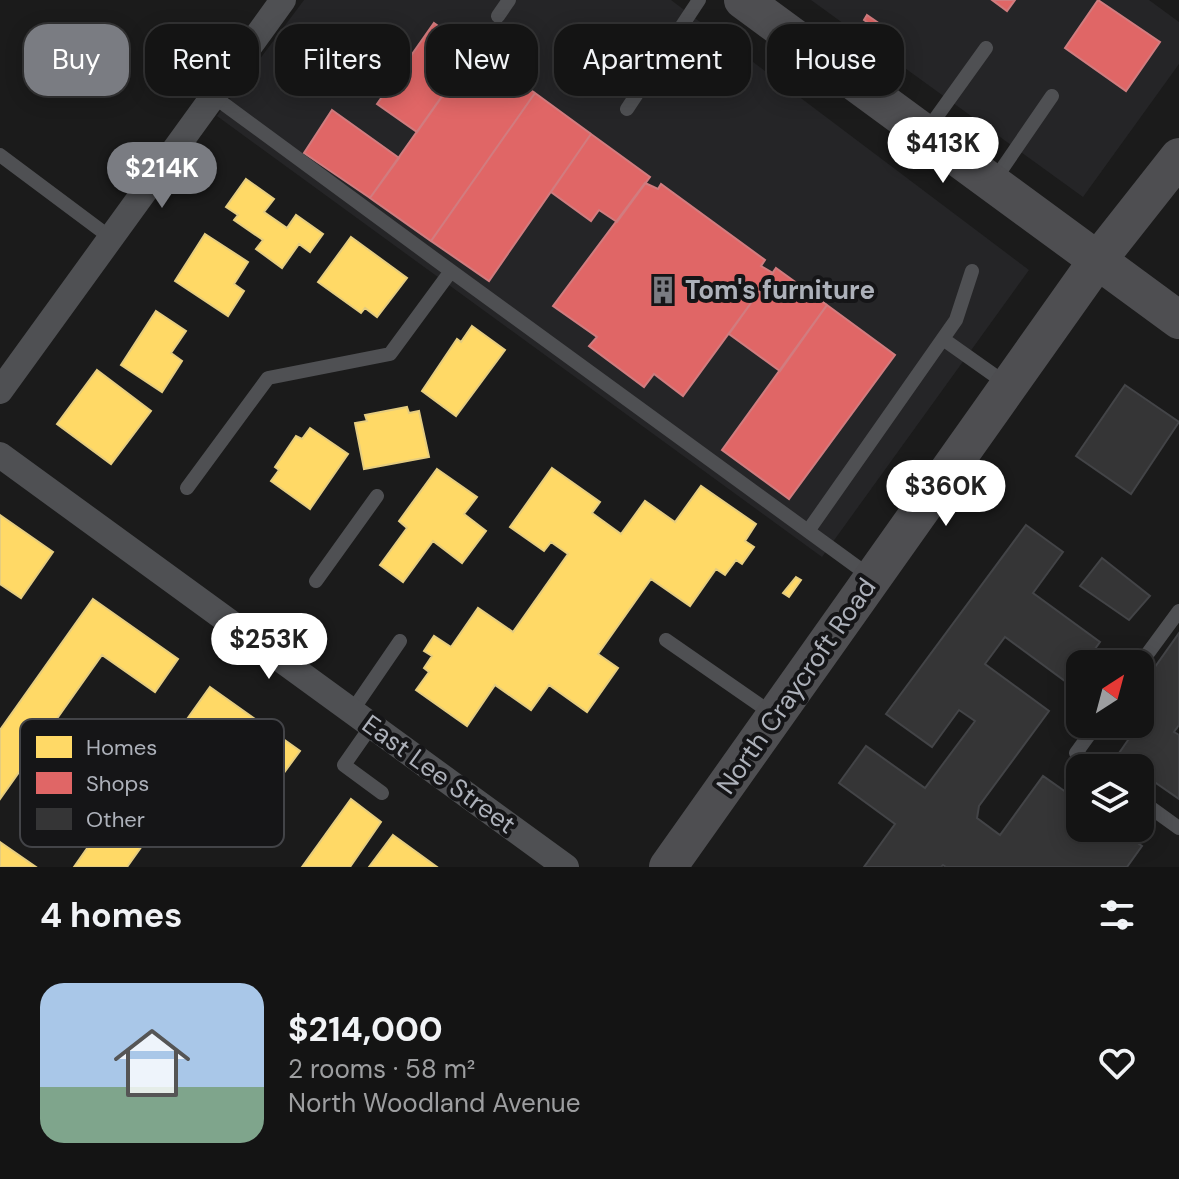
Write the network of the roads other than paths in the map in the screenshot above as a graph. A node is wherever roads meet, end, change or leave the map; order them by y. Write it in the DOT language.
graph roads {
  1 [pos="283,0"];
  2 [pos="509,0"];
  3 [pos="699,0"];
  4 [pos="743,0"];
  5 [pos="498,16"];
  6 [pos="259,33"];
  7 [pos="986,48"];
  8 [pos="213,96"];
  9 [pos="1052,96"];
  10 [pos="627,109"];
  11 [pos="925,133"];
  12 [pos="0,155"];
  13 [pos="1179,157"];
  14 [pos="992,183"];
  15 [pos="111,238"];
  16 [pos="1097,261"];
  17 [pos="451,271"];
  18 [pos="972,271"];
  19 [pos="1179,320"];
  20 [pos="943,339"];
  21 [pos="1009,385"];
  22 [pos="0,391"];
  23 [pos="0,455"];
  24 [pos="187,488"];
  25 [pos="377,496"];
  26 [pos="808,531"];
  27 [pos="873,578"];
  28 [pos="316,581"];
  29 [pos="1179,611"];
  30 [pos="666,640"];
  31 [pos="400,641"];
  32 [pos="1150,650"];
  33 [pos="775,716"];
  34 [pos="362,718"];
  35 [pos="1087,738"];
  36 [pos="1077,754"];
  37 [pos="382,793"];
  38 [pos="1154,810"];
  39 [pos="1179,828"];
  40 [pos="566,867"];
  41 [pos="668,867"];
  1 -- 6 [label="street"];
  2 -- 5 [label="lane"];
  3 -- 10 [label="lane"];
  4 -- 11 [label="main road"];
  7 -- 11 [label="lane"];
  8 -- 15 [label="street"];
  8 -- 17 [label="lane"];
  9 -- 14 [label="lane"];
  11 -- 14 [label="main road"];
  12 -- 15 [label="lane"];
  13 -- 16 [label="main road, North Craycroft Road"];
  14 -- 16 [label="main road"];
  15 -- 22 [label="street"];
  16 -- 19 [label="main road"];
  16 -- 21 [label="main road, North Craycroft Road"];
  17 -- 24 [label="lane"];
  17 -- 26 [label="lane"];
  18 -- 20 [label="lane"];
  20 -- 21 [label="lane"];
  20 -- 26 [label="lane"];
  21 -- 27 [label="main road, North Craycroft Road"];
  23 -- 34 [label="street, East Lee Street"];
  25 -- 28 [label="lane"];
  26 -- 27 [label="lane"];
  27 -- 33 [label="main road, North Craycroft Road"];
  29 -- 32 [label="lane"];
  30 -- 33 [label="lane"];
  31 -- 34 [label="lane"];
  33 -- 41 [label="main road, North Craycroft Road"];
  34 -- 37 [label="lane"];
  34 -- 40 [label="street, East Lee Street"];
  35 -- 36 [label="lane"];
  38 -- 39 [label="lane"];
}
